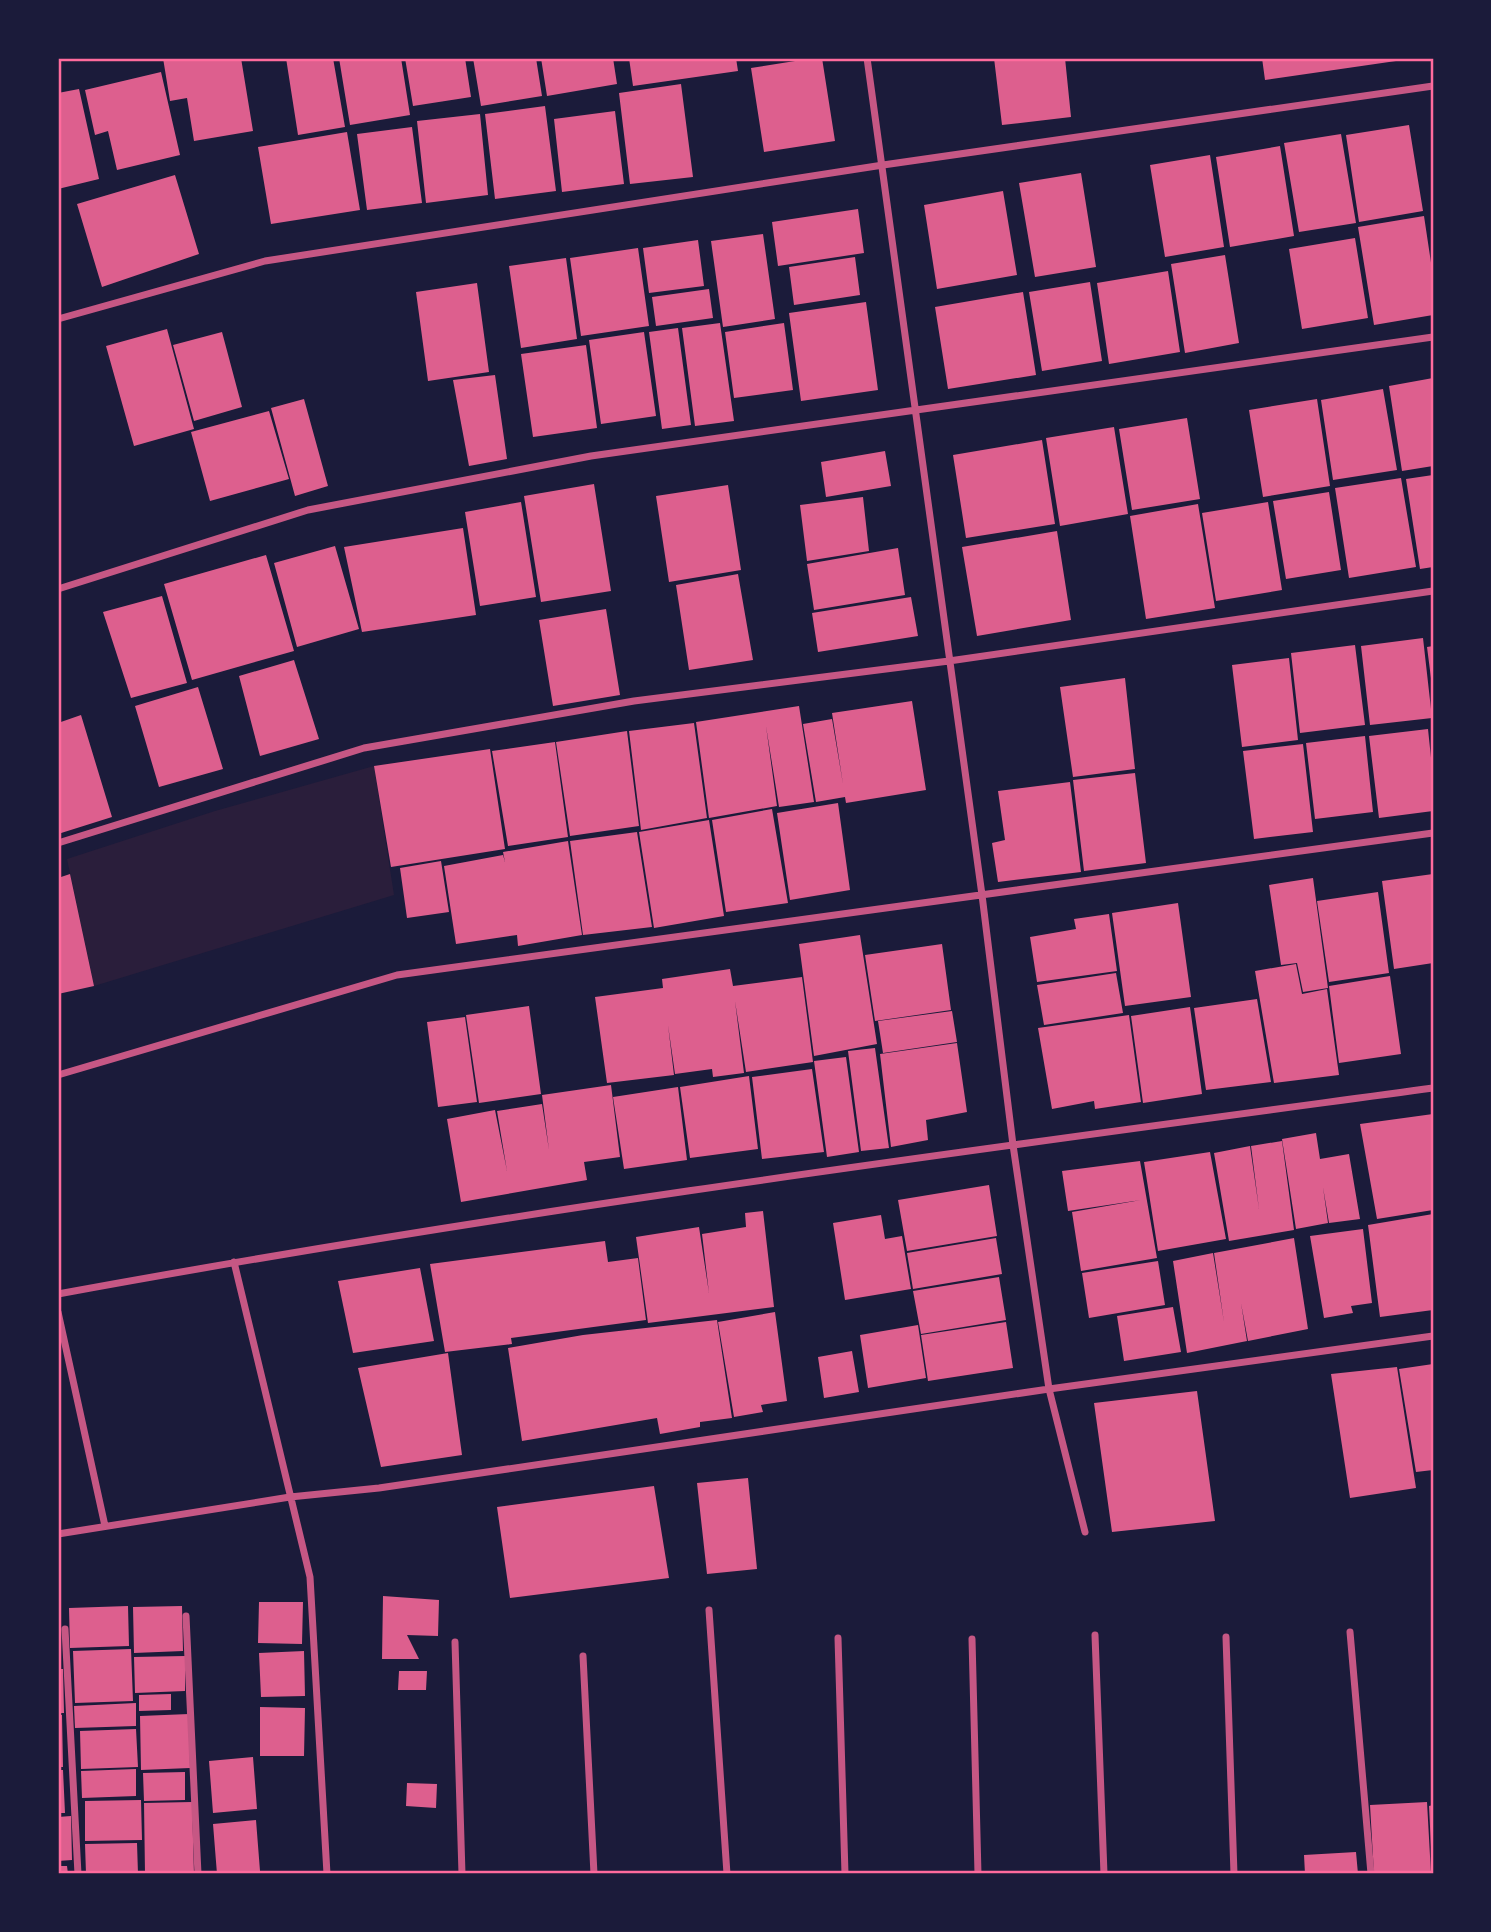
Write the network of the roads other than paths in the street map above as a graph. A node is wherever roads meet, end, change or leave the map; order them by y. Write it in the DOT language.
graph roads {
  1 [pos="867,58"];
  2 [pos="1433,86"];
  3 [pos="883,165"];
  4 [pos="58,319"];
  5 [pos="1433,337"];
  6 [pos="915,410"];
  7 [pos="58,589"];
  8 [pos="1433,591"];
  9 [pos="949,661"];
  10 [pos="1433,833"];
  11 [pos="58,843"];
  12 [pos="982,895"];
  13 [pos="58,1075"];
  14 [pos="1433,1088"];
  15 [pos="1013,1145"];
  16 [pos="234,1262"];
  17 [pos="58,1294"];
  18 [pos="58,1312"];
  19 [pos="1433,1336"];
  20 [pos="1049,1389"];
  21 [pos="290,1497"];
  22 [pos="105,1526"];
  23 [pos="1085,1532"];
  24 [pos="58,1534"];
  25 [pos="709,1611"];
  26 [pos="186,1616"];
  27 [pos="65,1629"];
  28 [pos="1350,1632"];
  29 [pos="1096,1635"];
  30 [pos="1226,1637"];
  31 [pos="838,1638"];
  32 [pos="972,1639"];
  33 [pos="455,1642"];
  34 [pos="583,1656"];
  35 [pos="78,1874"];
  36 [pos="198,1874"];
  37 [pos="327,1874"];
  38 [pos="462,1874"];
  39 [pos="594,1874"];
  40 [pos="727,1874"];
  41 [pos="845,1874"];
  42 [pos="978,1874"];
  43 [pos="1104,1874"];
  44 [pos="1234,1874"];
  45 [pos="1371,1874"];
  1 -- 3 [label="street"];
  2 -- 3 [label="street"];
  3 -- 4 [label="street"];
  3 -- 6 [label="street"];
  5 -- 6 [label="street"];
  6 -- 7 [label="street"];
  6 -- 9 [label="street"];
  8 -- 9 [label="street"];
  9 -- 11 [label="street"];
  9 -- 12 [label="street"];
  10 -- 12 [label="street"];
  12 -- 13 [label="street"];
  12 -- 15 [label="street"];
  14 -- 15 [label="street"];
  15 -- 16 [label="street"];
  15 -- 20 [label="street"];
  16 -- 17 [label="street"];
  16 -- 21 [label="street"];
  18 -- 22 [label="street"];
  19 -- 20 [label="street"];
  20 -- 21 [label="street"];
  20 -- 23 [label="street"];
  21 -- 22 [label="street"];
  21 -- 37 [label="street"];
  22 -- 24 [label="street"];
  25 -- 40 [label="street"];
  26 -- 36 [label="street"];
  27 -- 35 [label="street"];
  28 -- 45 [label="street"];
  29 -- 43 [label="street"];
  30 -- 44 [label="street"];
  31 -- 41 [label="street"];
  32 -- 42 [label="street"];
  33 -- 38 [label="street"];
  34 -- 39 [label="street"];
}
